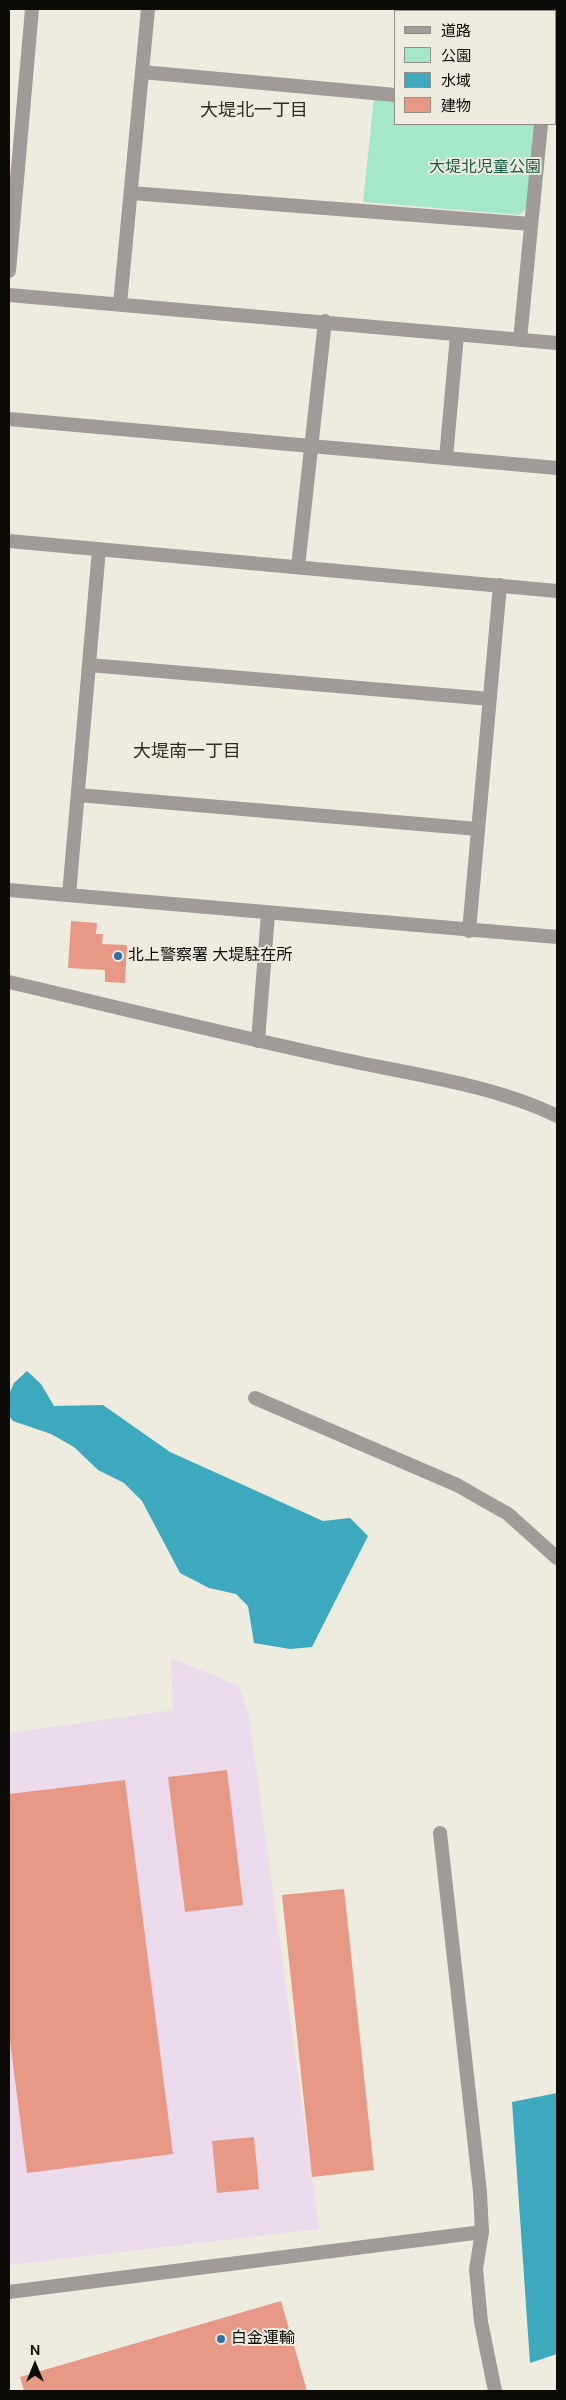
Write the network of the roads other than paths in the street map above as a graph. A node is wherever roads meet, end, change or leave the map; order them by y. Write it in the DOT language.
graph roads {
  1 [pos="32,9"];
  2 [pos="148,9"];
  3 [pos="142,72"];
  4 [pos="394,95"];
  5 [pos="541,125"];
  6 [pos="131,193"];
  7 [pos="531,224"];
  8 [pos="9,271"];
  9 [pos="9,294"];
  10 [pos="120,304"];
  11 [pos="326,321"];
  12 [pos="457,334"];
  13 [pos="520,340"];
  14 [pos="557,344"];
  15 [pos="9,419"];
  16 [pos="312,446"];
  17 [pos="446,458"];
  18 [pos="557,468"];
  19 [pos="9,541"];
  20 [pos="99,549"];
  21 [pos="298,567"];
  22 [pos="500,585"];
  23 [pos="557,590"];
  24 [pos="89,665"];
  25 [pos="490,699"];
  26 [pos="78,795"];
  27 [pos="478,829"];
  28 [pos="9,890"];
  29 [pos="69,896"];
  30 [pos="268,914"];
  31 [pos="469,931"];
  32 [pos="557,937"];
  33 [pos="9,982"];
  34 [pos="258,1041"];
  35 [pos="557,1116"];
  36 [pos="255,1398"];
  37 [pos="557,1558"];
  38 [pos="440,1833"];
  39 [pos="482,2232"];
  40 [pos="9,2292"];
  41 [pos="495,2391"];
  1 -- 8 [label="street"];
  2 -- 3 [label="street"];
  3 -- 4 [label="street"];
  3 -- 6 [label="street"];
  5 -- 7 [label="street"];
  6 -- 7 [label="street"];
  6 -- 10 [label="street"];
  7 -- 13 [label="street"];
  9 -- 10 [label="street"];
  10 -- 11 [label="street"];
  11 -- 12 [label="street"];
  11 -- 16 [label="street"];
  12 -- 13 [label="street"];
  12 -- 17 [label="street"];
  13 -- 14 [label="street"];
  15 -- 16 [label="street"];
  16 -- 17 [label="street"];
  16 -- 21 [label="street"];
  17 -- 18 [label="street"];
  19 -- 20 [label="street"];
  20 -- 21 [label="street"];
  20 -- 24 [label="street"];
  21 -- 22 [label="street"];
  22 -- 23 [label="street"];
  22 -- 25 [label="street"];
  24 -- 25 [label="street"];
  24 -- 26 [label="street"];
  25 -- 27 [label="street"];
  26 -- 27 [label="street"];
  26 -- 29 [label="street"];
  27 -- 31 [label="street"];
  28 -- 29 [label="street"];
  29 -- 30 [label="street"];
  30 -- 31 [label="street"];
  30 -- 34 [label="street"];
  31 -- 32 [label="street"];
  33 -- 34 [label="street"];
  34 -- 35 [label="street"];
  36 -- 37 [label="street"];
  38 -- 39 [label="street"];
  39 -- 40 [label="street"];
  39 -- 41 [label="street"];
}
